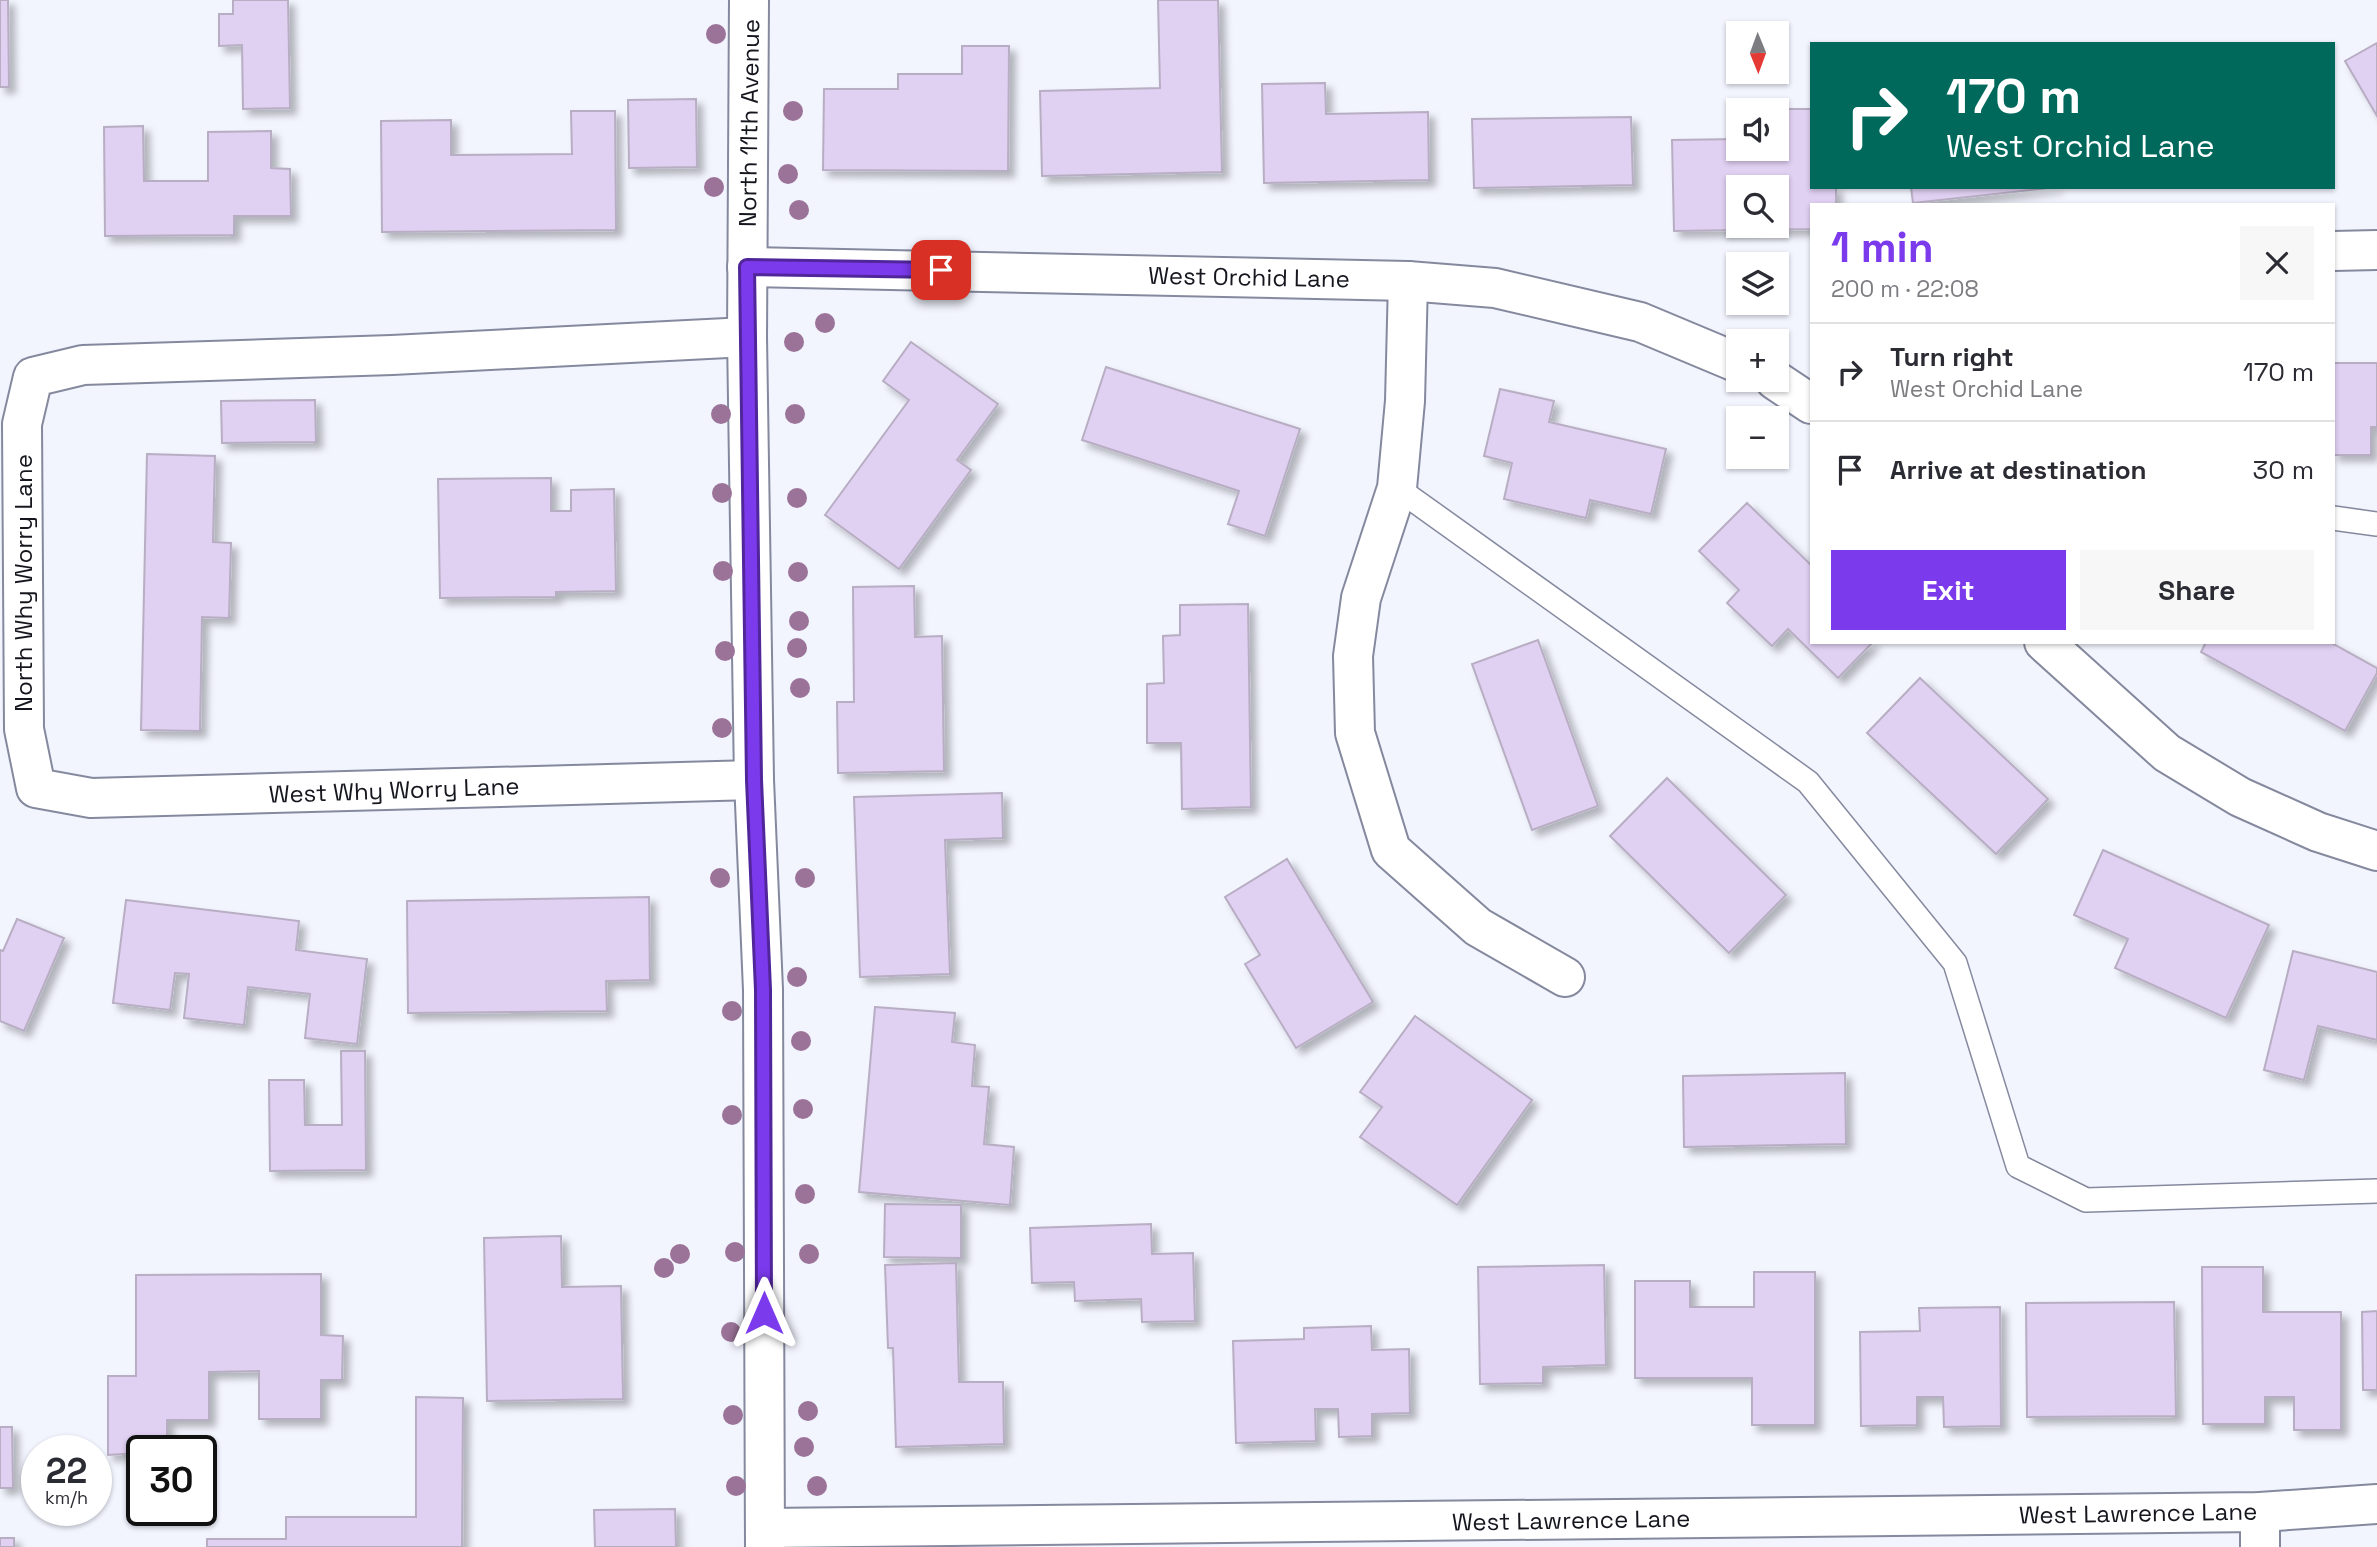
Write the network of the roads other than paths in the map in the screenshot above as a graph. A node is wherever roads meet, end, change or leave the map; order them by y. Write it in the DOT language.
graph roads {
  1 [pos="749,0"];
  2 [pos="2377,250"];
  3 [pos="2335,251"];
  4 [pos="747,267"];
  5 [pos="1408,281"];
  6 [pos="747,337"];
  7 [pos="1726,358"];
  8 [pos="1789,389"];
  9 [pos="1810,403"];
  10 [pos="1397,488"];
  11 [pos="2335,518"];
  12 [pos="2377,524"];
  13 [pos="2047,644"];
  14 [pos="754,780"];
  15 [pos="36,788"];
  16 [pos="2377,851"];
  17 [pos="1565,977"];
  18 [pos="2377,1191"];
  19 [pos="2377,1504"];
  20 [pos="2260,1530"];
  21 [pos="765,1537"];
  1 -- 4 [label="street, North 11th Avenue"];
  2 -- 3 [label="street"];
  4 -- 5 [label="street, West Orchid Lane"];
  4 -- 6 [label="street, North 11th Avenue"];
  5 -- 7 [label="street, West Orchid Lane"];
  5 -- 10 [label="street"];
  6 -- 14 [label="street, North 11th Avenue"];
  6 -- 15 [label="street, North Why Worry Lane"];
  8 -- 9 [label="street"];
  10 -- 17 [label="street"];
  10 -- 18 [label="lane"];
  11 -- 12 [label="lane"];
  13 -- 16 [label="street"];
  14 -- 15 [label="street, West Why Worry Lane"];
  14 -- 21 [label="street, North 11th Avenue"];
  19 -- 20 [label="street, West Lawrence Lane"];
  20 -- 21 [label="street, West Lawrence Lane"];
}
